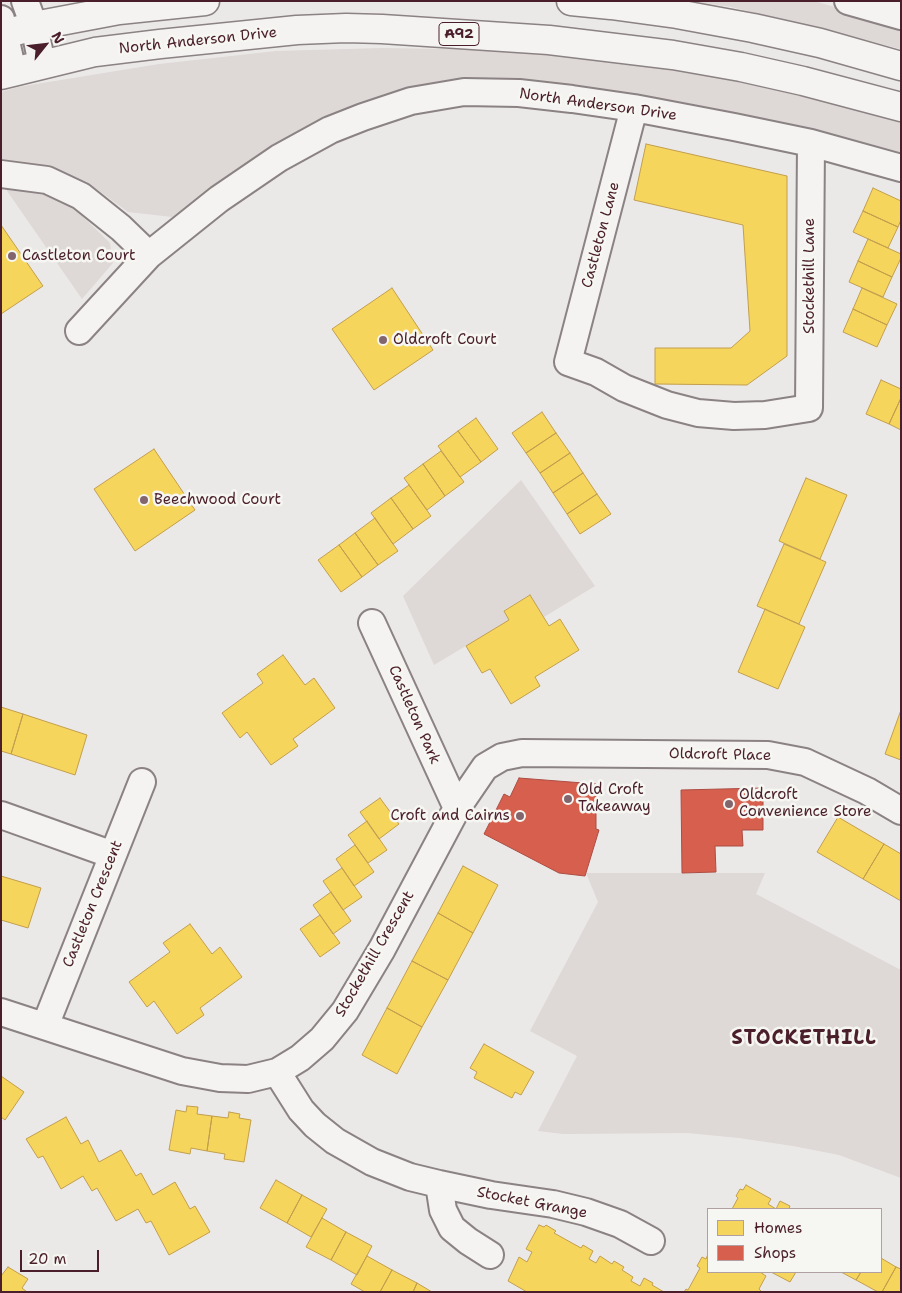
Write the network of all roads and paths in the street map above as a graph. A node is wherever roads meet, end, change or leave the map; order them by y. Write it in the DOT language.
graph roads {
  1 [pos="205,1"];
  2 [pos="571,1"];
  3 [pos="848,1"];
  4 [pos="30,14"];
  5 [pos="901,16"];
  6 [pos="3,29"];
  7 [pos="42,64"];
  8 [pos="901,66"];
  9 [pos="7,74"];
  10 [pos="634,108"];
  11 [pos="901,108"];
  12 [pos="811,143"];
  13 [pos="901,168"];
  14 [pos="1,174"];
  15 [pos="149,255"];
  16 [pos="79,332"];
  17 [pos="809,408"];
  18 [pos="372,623"];
  19 [pos="587,754"];
  20 [pos="142,782"];
  21 [pos="456,808"];
  22 [pos="901,811"];
  23 [pos="1,816"];
  24 [pos="112,855"];
  25 [pos="1,1012"];
  26 [pos="45,1026"];
  27 [pos="277,1072"];
  28 [pos="438,1184"];
  29 [pos="651,1240"];
  30 [pos="490,1255"];
  1 -- 4 [label="main road"];
  2 -- 8 [label="main road"];
  3 -- 5 [label="street"];
  4 -- 6 [label="main road"];
  4 -- 7 [label="street"];
  6 -- 9 [label="street"];
  7 -- 9 [label="main road, North Anderson Drive / A92"];
  7 -- 11 [label="main road, North Anderson Drive / A92"];
  10 -- 12 [label="street, North Anderson Drive"];
  10 -- 15 [label="street, North Anderson Drive"];
  10 -- 17 [label="street, Castleton Lane"];
  12 -- 13 [label="street, North Anderson Drive"];
  12 -- 17 [label="street, Stockethill Lane"];
  14 -- 15 [label="street"];
  15 -- 16 [label="street, North Anderson Drive"];
  18 -- 21 [label="street, Castleton Park"];
  19 -- 21 [label="street, Stockethill Crescent"];
  19 -- 22 [label="street, Oldcroft Place"];
  20 -- 24 [label="street, Castleton Crescent"];
  21 -- 27 [label="street, Stockethill Crescent"];
  23 -- 24 [label="street"];
  24 -- 26 [label="street, Castleton Crescent"];
  25 -- 26 [label="street, Stockethill Crescent"];
  26 -- 27 [label="street, Stockethill Crescent"];
  27 -- 28 [label="street, Stocket Grange"];
  28 -- 29 [label="street, Stocket Grange"];
  28 -- 30 [label="street"];
}
